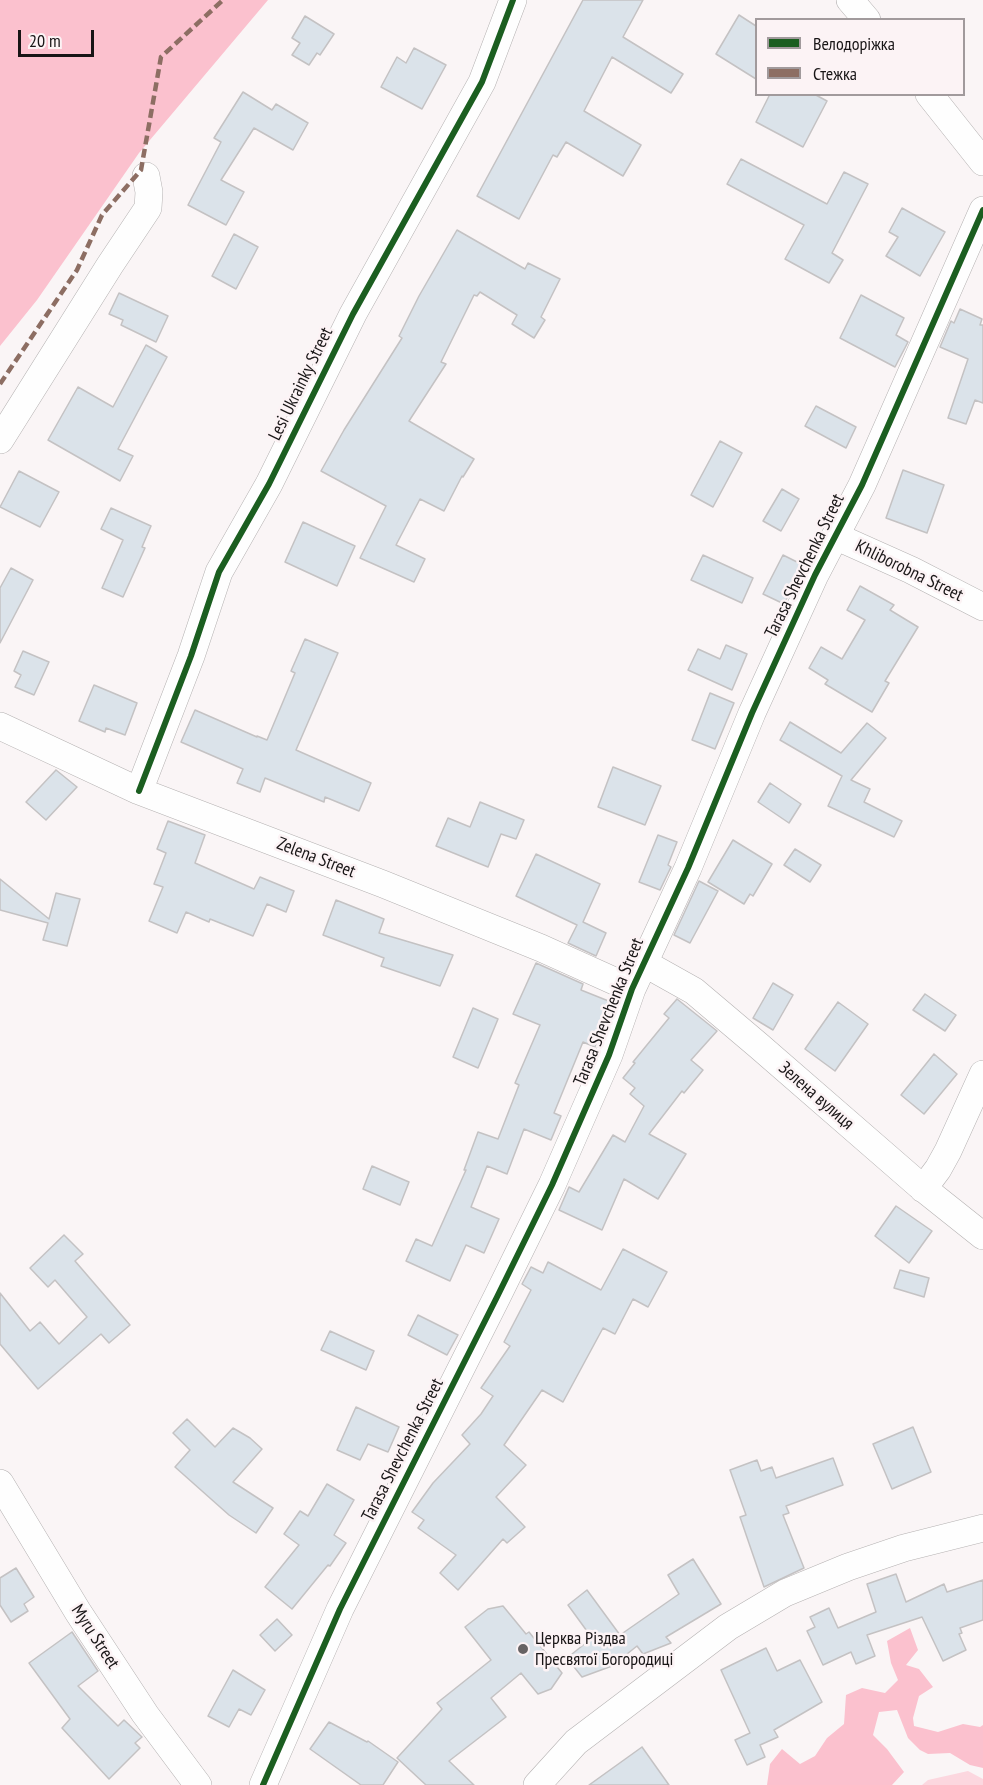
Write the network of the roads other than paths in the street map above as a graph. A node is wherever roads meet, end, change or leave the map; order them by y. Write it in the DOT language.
graph roads {
  1 [pos="513,0"];
  2 [pos="850,0"];
  3 [pos="865,18"];
  4 [pos="931,96"];
  5 [pos="983,162"];
  6 [pos="146,177"];
  7 [pos="983,210"];
  8 [pos="0,440"];
  9 [pos="835,536"];
  10 [pos="983,607"];
  11 [pos="0,726"];
  12 [pos="139,791"];
  13 [pos="644,963"];
  14 [pos="632,989"];
  15 [pos="983,1074"];
  16 [pos="923,1189"];
  17 [pos="983,1236"];
  18 [pos="0,1483"];
  19 [pos="983,1528"];
  20 [pos="198,1785"];
  21 [pos="263,1785"];
  22 [pos="537,1785"];
  1 -- 12 [label="street, Lesi Ukrainky Street"];
  2 -- 3 [label="street"];
  4 -- 5 [label="street"];
  6 -- 8 [label="street"];
  7 -- 9 [label="street, Tarasa Shevchenka Street"];
  9 -- 10 [label="street, Khliborobna Street"];
  9 -- 13 [label="street, Tarasa Shevchenka Street"];
  11 -- 12 [label="street, Zelena Street"];
  12 -- 14 [label="street, Zelena Street"];
  13 -- 14 [label="street, Tarasa Shevchenka Street"];
  13 -- 16 [label="street, Зелена вулиця"];
  14 -- 21 [label="street, Tarasa Shevchenka Street"];
  15 -- 16 [label="street"];
  16 -- 17 [label="street, Зелена вулиця"];
  18 -- 20 [label="street, Myru Street"];
  19 -- 22 [label="street"];
}
